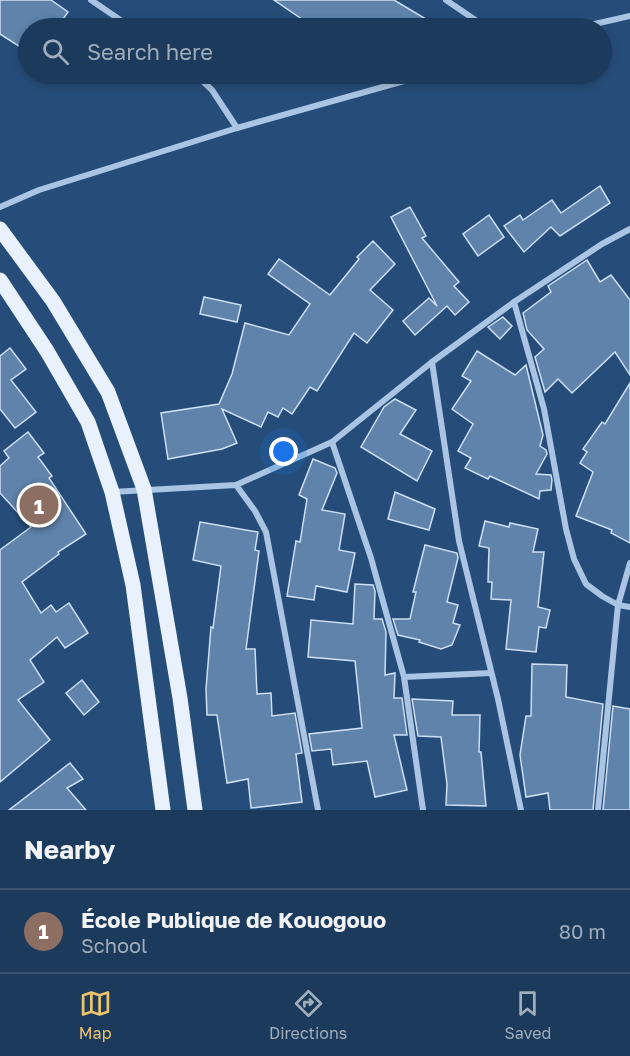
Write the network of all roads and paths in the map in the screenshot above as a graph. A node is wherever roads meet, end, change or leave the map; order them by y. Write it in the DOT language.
graph roads {
  1 [pos="91,0"];
  2 [pos="446,0"];
  3 [pos="630,16"];
  4 [pos="117,18"];
  5 [pos="473,18"];
  6 [pos="612,20"];
  7 [pos="206,84"];
  8 [pos="393,84"];
  9 [pos="237,128"];
  10 [pos="0,207"];
  11 [pos="0,229"];
  12 [pos="630,229"];
  13 [pos="0,280"];
  14 [pos="514,302"];
  15 [pos="432,362"];
  16 [pos="332,442"];
  17 [pos="236,485"];
  18 [pos="144,489"];
  19 [pos="112,492"];
  20 [pos="630,564"];
  21 [pos="618,605"];
  22 [pos="630,607"];
  23 [pos="491,673"];
  24 [pos="404,677"];
  25 [pos="163,810"];
  26 [pos="195,810"];
  27 [pos="318,810"];
  28 [pos="423,810"];
  29 [pos="521,810"];
  30 [pos="598,810"];
  1 -- 4 [label="street"];
  2 -- 5 [label="street"];
  3 -- 6 [label="street"];
  7 -- 9 [label="street"];
  8 -- 9 [label="street"];
  9 -- 10 [label="street"];
  11 -- 18 [label="main road"];
  12 -- 14 [label="street"];
  13 -- 19 [label="main road"];
  14 -- 15 [label="street"];
  14 -- 21 [label="street"];
  15 -- 16 [label="street"];
  15 -- 23 [label="street"];
  16 -- 17 [label="street"];
  16 -- 24 [label="street"];
  17 -- 18 [label="street"];
  17 -- 27 [label="street"];
  18 -- 19 [label="street"];
  18 -- 26 [label="main road"];
  19 -- 25 [label="main road"];
  20 -- 21 [label="street"];
  21 -- 22 [label="street"];
  21 -- 30 [label="street"];
  23 -- 24 [label="street"];
  23 -- 29 [label="street"];
  24 -- 28 [label="street"];
}
